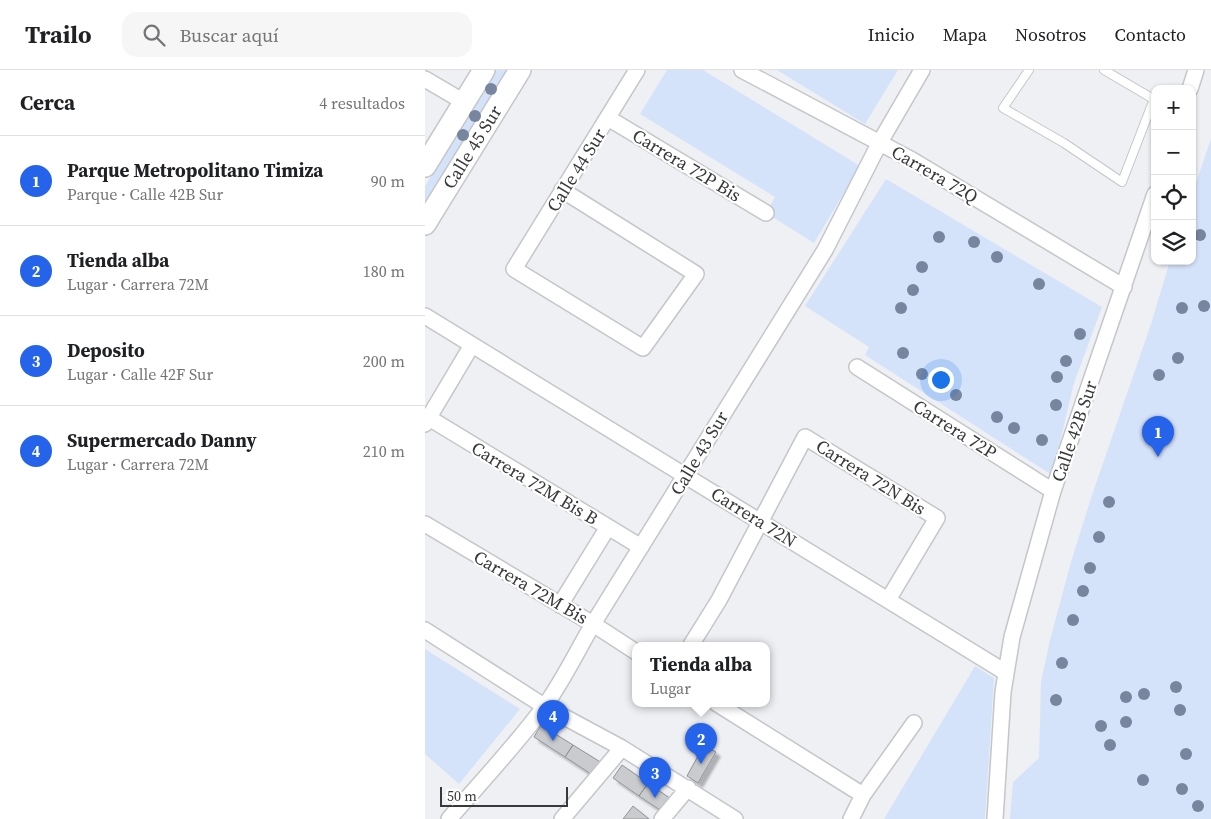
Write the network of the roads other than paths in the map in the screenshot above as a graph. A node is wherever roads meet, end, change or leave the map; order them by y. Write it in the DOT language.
graph roads {
  1 [pos="484,70"];
  2 [pos="520,70"];
  3 [pos="637,70"];
  4 [pos="742,70"];
  5 [pos="923,70"];
  6 [pos="1029,70"];
  7 [pos="1104,70"];
  8 [pos="1196,70"];
  9 [pos="425,79"];
  10 [pos="1191,85"];
  11 [pos="1151,98"];
  12 [pos="464,102"];
  13 [pos="1151,107"];
  14 [pos="608,118"];
  15 [pos="880,142"];
  16 [pos="425,166"];
  17 [pos="562,190"];
  18 [pos="1151,206"];
  19 [pos="766,213"];
  20 [pos="425,224"];
  21 [pos="1124,287"];
  22 [pos="425,316"];
  23 [pos="472,345"];
  24 [pos="857,367"];
  25 [pos="427,421"];
  26 [pos="686,476"];
  27 [pos="1053,491"];
  28 [pos="759,521"];
  29 [pos="425,524"];
  30 [pos="608,527"];
  31 [pos="641,547"];
  32 [pos="888,600"];
  33 [pos="560,605"];
  34 [pos="593,624"];
  35 [pos="425,630"];
  36 [pos="693,642"];
  37 [pos="632,649"];
  38 [pos="1005,672"];
  39 [pos="545,706"];
  40 [pos="722,707"];
  41 [pos="914,723"];
  42 [pos="621,748"];
  43 [pos="688,788"];
  44 [pos="863,795"];
  45 [pos="449,819"];
  46 [pos="562,819"];
  47 [pos="662,819"];
  48 [pos="735,819"];
  49 [pos="851,819"];
  50 [pos="995,819"];
  1 -- 12 [label="street, Calle 45 Sur"];
  2 -- 20 [label="street, Calle 45 Sur"];
  3 -- 14 [label="street, Calle 44 Sur"];
  4 -- 15 [label="street, Carrera 72Q"];
  5 -- 15 [label="street, Calle 43 Sur"];
  6 -- 13 [label="lane"];
  7 -- 11 [label="lane"];
  8 -- 10 [label="street"];
  9 -- 12 [label="street"];
  12 -- 16 [label="street, Calle 45 Sur"];
  14 -- 17 [label="street, Calle 44 Sur"];
  14 -- 19 [label="street, Carrera 72P Bis"];
  15 -- 21 [label="street, Carrera 72Q"];
  15 -- 26 [label="street, Calle 43 Sur"];
  17 -- 17 [label="street, Calle 44 Sur"];
  18 -- 21 [label="street, Calle 42B Sur"];
  21 -- 27 [label="street, Calle 42B Sur"];
  22 -- 23 [label="street, Carrera 72N"];
  23 -- 25 [label="street"];
  23 -- 26 [label="street, Carrera 72N"];
  24 -- 27 [label="street, Carrera 72P"];
  25 -- 30 [label="street, Carrera 72M Bis B"];
  26 -- 28 [label="street, Carrera 72N"];
  26 -- 31 [label="street, Calle 43 Sur"];
  27 -- 38 [label="street, Calle 42B Sur"];
  28 -- 32 [label="street, Carrera 72N"];
  28 -- 32 [label="street, Carrera 72N Bis"];
  28 -- 36 [label="street"];
  29 -- 33 [label="street, Carrera 72M Bis"];
  30 -- 31 [label="street, Carrera 72M Bis B"];
  30 -- 33 [label="street"];
  31 -- 34 [label="street, Calle 43 Sur"];
  32 -- 38 [label="street, Carrera 72N"];
  33 -- 34 [label="street, Carrera 72M Bis"];
  34 -- 37 [label="street, Carrera 72M Bis"];
  34 -- 39 [label="street, Calle 43 Sur"];
  35 -- 39 [label="street"];
  38 -- 50 [label="street, Calle 42B Sur"];
  39 -- 42 [label="street"];
  39 -- 45 [label="street, Calle 43 Sur"];
  40 -- 44 [label="street"];
  41 -- 44 [label="street"];
  42 -- 43 [label="street"];
  42 -- 46 [label="street"];
  43 -- 47 [label="street"];
  43 -- 48 [label="street"];
  44 -- 49 [label="street"];
}
